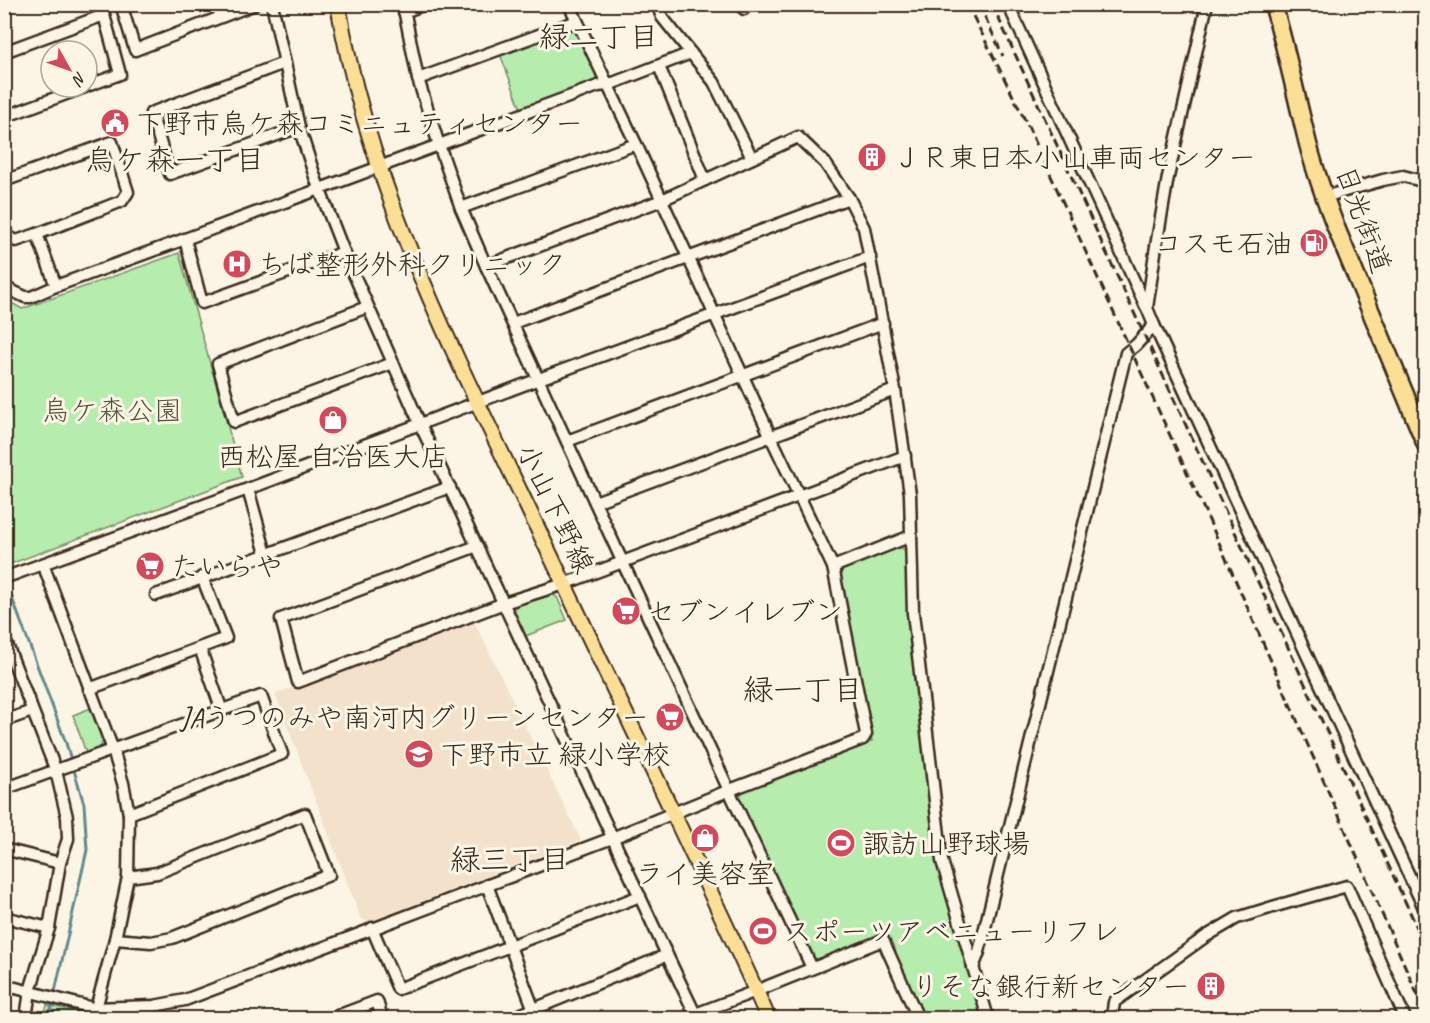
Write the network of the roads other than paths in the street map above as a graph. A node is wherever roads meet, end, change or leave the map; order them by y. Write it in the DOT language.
graph roads {
  1 [pos="121,4"];
  2 [pos="255,4"];
  3 [pos="272,4"];
  4 [pos="338,4"];
  5 [pos="425,4"];
  6 [pos="569,4"];
  7 [pos="657,4"];
  8 [pos="1008,4"];
  9 [pos="1207,4"];
  10 [pos="1273,4"];
  11 [pos="403,8"];
  12 [pos="103,10"];
  13 [pos="577,21"];
  14 [pos="4,52"];
  15 [pos="691,53"];
  16 [pos="284,63"];
  17 [pos="659,66"];
  18 [pos="418,79"];
  19 [pos="99,82"];
  20 [pos="608,85"];
  21 [pos="53,99"];
  22 [pos="4,117"];
  23 [pos="299,127"];
  24 [pos="636,144"];
  25 [pos="439,145"];
  26 [pos="752,158"];
  27 [pos="379,168"];
  28 [pos="705,180"];
  29 [pos="4,181"];
  30 [pos="1425,182"];
  31 [pos="319,189"];
  32 [pos="1324,197"];
  33 [pos="849,198"];
  34 [pos="662,200"];
  35 [pos="461,208"];
  36 [pos="4,234"];
  37 [pos="37,234"];
  38 [pos="185,239"];
  39 [pos="344,252"];
  40 [pos="870,257"];
  41 [pos="688,258"];
  42 [pos="486,266"];
  43 [pos="56,286"];
  44 [pos="4,287"];
  45 [pos="367,307"];
  46 [pos="1147,308"];
  47 [pos="716,315"];
  48 [pos="513,323"];
  49 [pos="883,323"];
  50 [pos="1154,325"];
  51 [pos="393,363"];
  52 [pos="744,376"];
  53 [pos="539,380"];
  54 [pos="895,390"];
  55 [pos="477,403"];
  56 [pos="420,424"];
  57 [pos="770,435"];
  58 [pos="567,441"];
  59 [pos="1425,445"];
  60 [pos="905,456"];
  61 [pos="450,487"];
  62 [pos="248,489"];
  63 [pos="799,496"];
  64 [pos="595,502"];
  65 [pos="911,536"];
  66 [pos="477,546"];
  67 [pos="266,555"];
  68 [pos="622,561"];
  69 [pos="43,564"];
  70 [pos="833,567"];
  71 [pos="202,577"];
  72 [pos="4,578"];
  73 [pos="564,584"];
  74 [pos="156,595"];
  75 [pos="504,603"];
  76 [pos="4,637"];
  77 [pos="200,648"];
  78 [pos="7,652"];
  79 [pos="89,689"];
  80 [pos="32,711"];
  81 [pos="222,711"];
  82 [pos="4,721"];
  83 [pos="113,750"];
  84 [pos="56,771"];
  85 [pos="4,789"];
  86 [pos="730,790"];
  87 [pos="129,814"];
  88 [pos="673,814"];
  89 [pos="612,838"];
  90 [pos="4,849"];
  91 [pos="60,863"];
  92 [pos="128,877"];
  93 [pos="487,885"];
  94 [pos="640,896"];
  95 [pos="1425,912"];
  96 [pos="4,917"];
  97 [pos="49,928"];
  98 [pos="372,928"];
  99 [pos="115,939"];
  100 [pos="510,946"];
  101 [pos="667,955"];
  102 [pos="812,968"];
  103 [pos="973,969"];
  104 [pos="4,986"];
  105 [pos="30,991"];
  106 [pos="756,991"];
  107 [pos="96,1008"];
  108 [pos="118,1008"];
  109 [pos="536,1014"];
  110 [pos="693,1017"];
  111 [pos="26,1018"];
  112 [pos="123,1018"];
  113 [pos="332,1018"];
  114 [pos="382,1018"];
  115 [pos="512,1018"];
  116 [pos="768,1018"];
  117 [pos="918,1018"];
  118 [pos="988,1018"];
  119 [pos="1113,1018"];
  120 [pos="1405,1018"];
  1 -- 2 [label="street"];
  3 -- 16 [label="street"];
  4 -- 27 [label="main road, 小山下野線"];
  5 -- 11 [label="street"];
  6 -- 13 [label="street"];
  7 -- 15 [label="street"];
  8 -- 46 [label="street"];
  9 -- 46 [label="street"];
  10 -- 32 [label="highway, 日光街道"];
  11 -- 18 [label="street"];
  12 -- 14 [label="street"];
  12 -- 19 [label="street"];
  13 -- 18 [label="street"];
  13 -- 20 [label="street"];
  15 -- 17 [label="street"];
  15 -- 26 [label="street"];
  16 -- 23 [label="street"];
  16 -- 23 [label="street"];
  17 -- 20 [label="street"];
  17 -- 28 [label="street"];
  18 -- 25 [label="street"];
  20 -- 24 [label="street"];
  20 -- 25 [label="street"];
  21 -- 22 [label="street"];
  23 -- 31 [label="street"];
  24 -- 34 [label="street"];
  24 -- 35 [label="street"];
  25 -- 27 [label="street"];
  25 -- 35 [label="street"];
  26 -- 28 [label="street"];
  26 -- 33 [label="street"];
  27 -- 31 [label="street"];
  27 -- 55 [label="main road, 小山下野線"];
  28 -- 34 [label="street"];
  29 -- 37 [label="street"];
  30 -- 32 [label="street"];
  31 -- 38 [label="street"];
  31 -- 39 [label="street"];
  32 -- 59 [label="highway, 日光街道"];
  33 -- 40 [label="street"];
  33 -- 41 [label="street"];
  34 -- 41 [label="street"];
  34 -- 42 [label="street"];
  35 -- 42 [label="street"];
  36 -- 37 [label="street"];
  37 -- 43 [label="street"];
  38 -- 39 [label="street"];
  38 -- 43 [label="street"];
  39 -- 45 [label="street"];
  40 -- 47 [label="street"];
  40 -- 49 [label="street"];
  41 -- 47 [label="street"];
  41 -- 48 [label="street"];
  42 -- 48 [label="street"];
  43 -- 44 [label="street"];
  45 -- 51 [label="street"];
  45 -- 51 [label="street"];
  46 -- 50 [label="street"];
  47 -- 52 [label="street"];
  47 -- 53 [label="street"];
  48 -- 53 [label="street"];
  49 -- 52 [label="street"];
  49 -- 54 [label="street"];
  50 -- 95 [label="street"];
  50 -- 103 [label="street"];
  51 -- 56 [label="street"];
  52 -- 57 [label="street"];
  52 -- 58 [label="street"];
  53 -- 55 [label="street"];
  53 -- 58 [label="street"];
  54 -- 57 [label="street"];
  54 -- 60 [label="street"];
  55 -- 56 [label="street"];
  55 -- 73 [label="main road, 小山下野線"];
  56 -- 61 [label="street"];
  56 -- 62 [label="street"];
  57 -- 63 [label="street"];
  57 -- 64 [label="street"];
  58 -- 64 [label="street"];
  60 -- 63 [label="street"];
  60 -- 65 [label="street"];
  61 -- 66 [label="street"];
  61 -- 67 [label="street"];
  62 -- 67 [label="street"];
  62 -- 69 [label="street"];
  63 -- 68 [label="street"];
  63 -- 70 [label="street"];
  64 -- 68 [label="street"];
  65 -- 70 [label="street"];
  65 -- 103 [label="street"];
  66 -- 75 [label="street"];
  66 -- 75 [label="street"];
  67 -- 71 [label="street"];
  68 -- 73 [label="street"];
  68 -- 86 [label="street"];
  69 -- 72 [label="street"];
  69 -- 79 [label="street"];
  70 -- 86 [label="street"];
  71 -- 74 [label="street"];
  71 -- 77 [label="street"];
  73 -- 75 [label="street"];
  73 -- 88 [label="main road, 小山下野線"];
  75 -- 89 [label="street"];
  76 -- 78 [label="street"];
  77 -- 79 [label="street"];
  77 -- 81 [label="street"];
  78 -- 80 [label="street"];
  79 -- 83 [label="street"];
  80 -- 82 [label="street"];
  80 -- 84 [label="street"];
  81 -- 83 [label="street"];
  81 -- 87 [label="street"];
  83 -- 84 [label="street"];
  83 -- 87 [label="street"];
  84 -- 85 [label="street"];
  84 -- 91 [label="street"];
  86 -- 88 [label="street"];
  86 -- 102 [label="street"];
  87 -- 92 [label="street"];
  88 -- 89 [label="street"];
  88 -- 106 [label="main road, 小山下野線"];
  89 -- 93 [label="street"];
  89 -- 94 [label="street"];
  90 -- 91 [label="street"];
  91 -- 97 [label="street"];
  92 -- 99 [label="street"];
  92 -- 99 [label="street"];
  93 -- 98 [label="street"];
  93 -- 100 [label="street"];
  94 -- 100 [label="street"];
  94 -- 101 [label="street"];
  96 -- 97 [label="street"];
  97 -- 105 [label="street"];
  98 -- 100 [label="street"];
  98 -- 108 [label="street"];
  99 -- 107 [label="street"];
  100 -- 109 [label="street"];
  101 -- 109 [label="street"];
  101 -- 110 [label="street"];
  102 -- 106 [label="street"];
  102 -- 117 [label="street"];
  103 -- 118 [label="street"];
  104 -- 105 [label="street"];
  105 -- 107 [label="street"];
  105 -- 111 [label="street"];
  106 -- 110 [label="street"];
  106 -- 116 [label="main road, 小山下野線"];
  107 -- 108 [label="street"];
  108 -- 112 [label="street"];
  109 -- 115 [label="street"];
  113 -- 114 [label="street"];
  119 -- 120 [label="street"];
}
